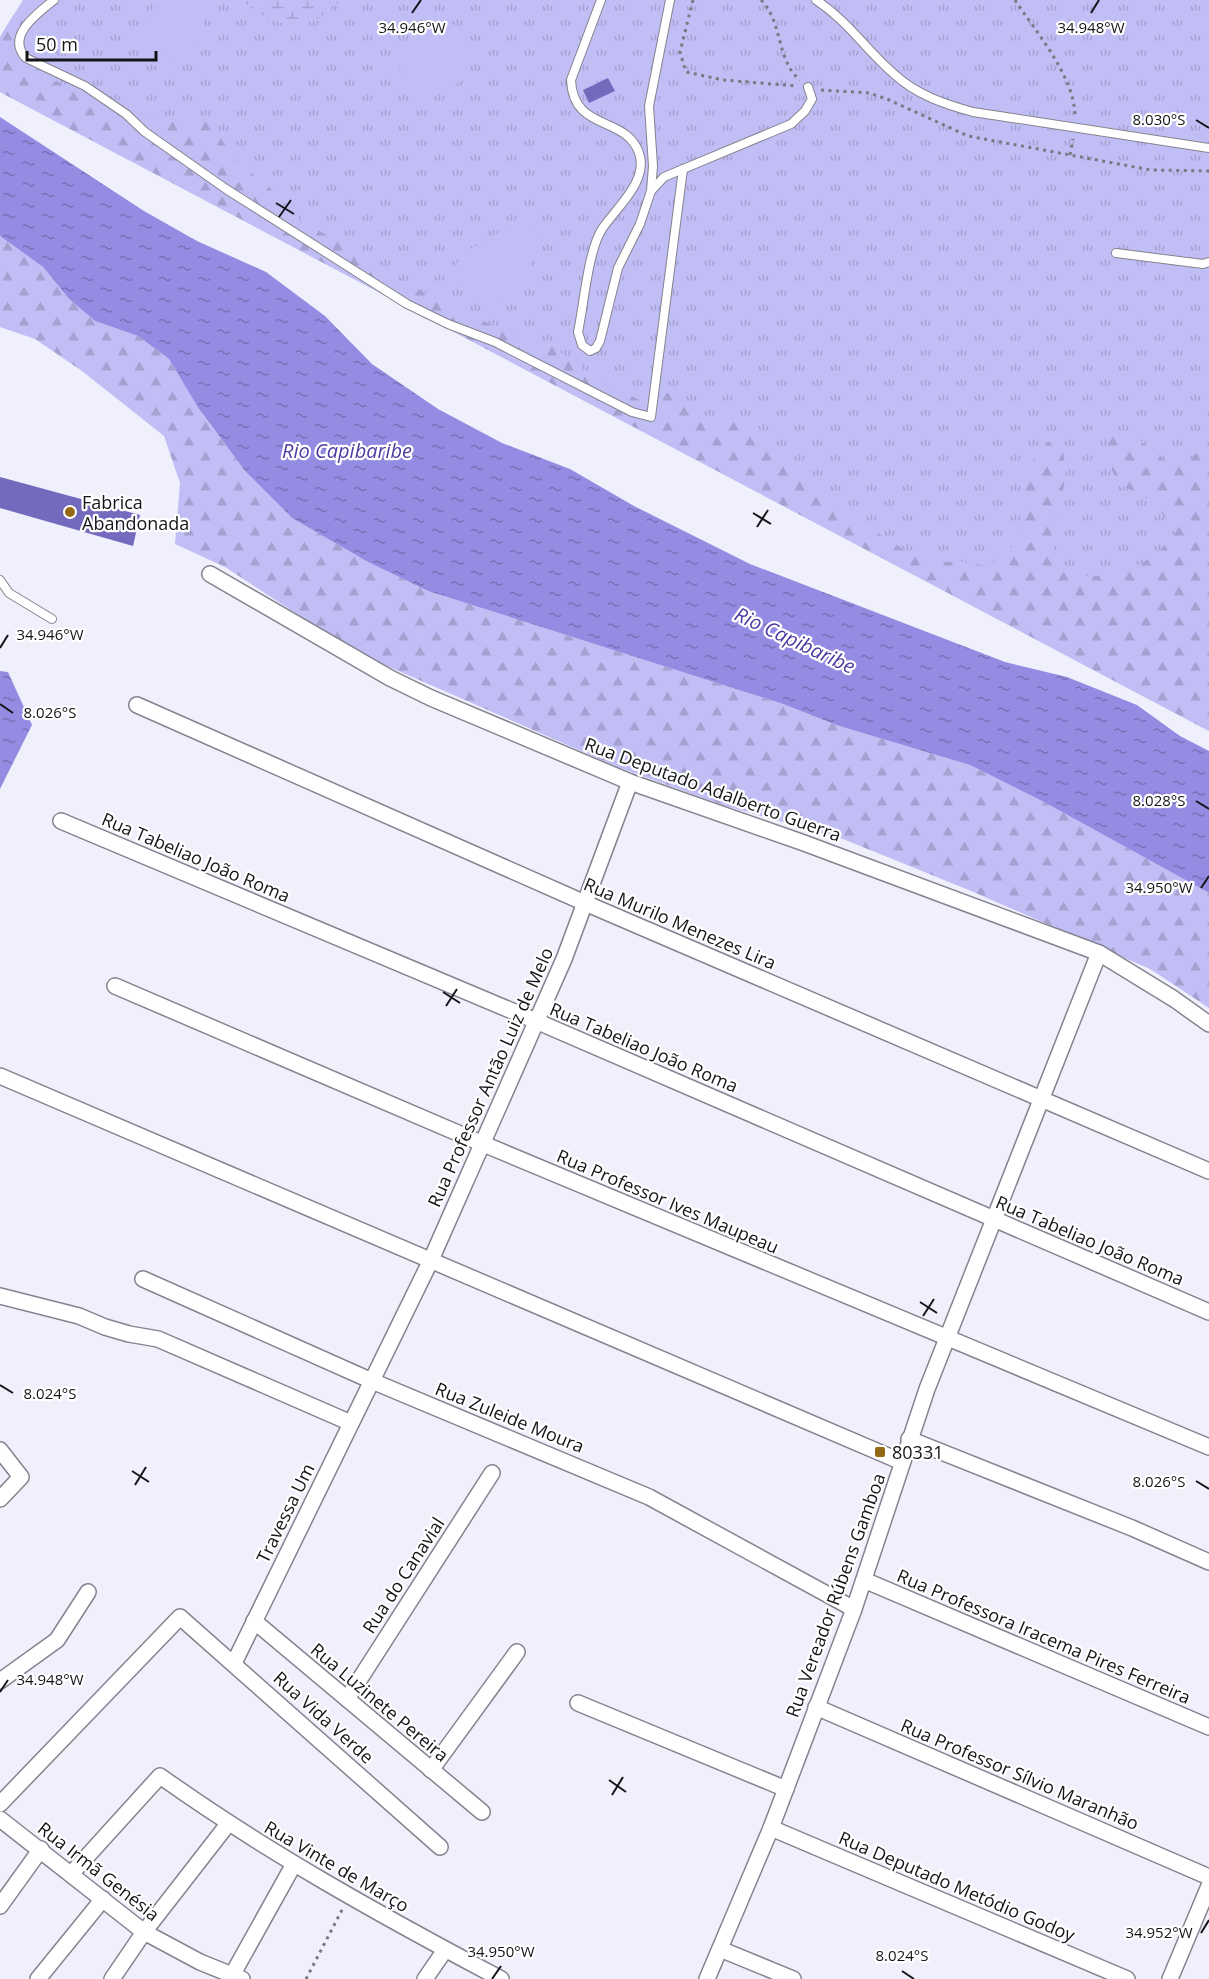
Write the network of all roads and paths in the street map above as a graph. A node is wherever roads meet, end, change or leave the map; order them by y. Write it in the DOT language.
graph roads {
  1 [pos="54,0"];
  2 [pos="601,0"];
  3 [pos="670,0"];
  4 [pos="693,0"];
  5 [pos="816,0"];
  6 [pos="1015,0"];
  7 [pos="808,87"];
  8 [pos="1075,127"];
  9 [pos="1209,148"];
  10 [pos="1070,155"];
  11 [pos="683,169"];
  12 [pos="651,191"];
  13 [pos="1116,253"];
  14 [pos="1209,262"];
  15 [pos="210,574"];
  16 [pos="0,580"];
  17 [pos="52,619"];
  18 [pos="137,705"];
  19 [pos="630,782"];
  20 [pos="61,821"];
  21 [pos="585,903"];
  22 [pos="1099,953"];
  23 [pos="115,986"];
  24 [pos="536,1021"];
  25 [pos="1209,1024"];
  26 [pos="0,1076"];
  27 [pos="1041,1100"];
  28 [pos="482,1143"];
  29 [pos="1209,1172"];
  30 [pos="994,1220"];
  31 [pos="430,1262"];
  32 [pos="143,1279"];
  33 [pos="0,1296"];
  34 [pos="1209,1312"];
  35 [pos="947,1338"];
  36 [pos="372,1381"];
  37 [pos="351,1423"];
  38 [pos="909,1439"];
  39 [pos="1209,1447"];
  40 [pos="0,1450"];
  41 [pos="902,1462"];
  42 [pos="492,1473"];
  43 [pos="0,1499"];
  44 [pos="1209,1562"];
  45 [pos="864,1580"];
  46 [pos="88,1592"];
  47 [pos="854,1609"];
  48 [pos="254,1621"];
  49 [pos="517,1652"];
  50 [pos="234,1663"];
  51 [pos="0,1681"];
  52 [pos="346,1699"];
  53 [pos="578,1703"];
  54 [pos="816,1707"];
  55 [pos="1209,1727"];
  56 [pos="431,1770"];
  57 [pos="786,1788"];
  58 [pos="0,1804"];
  59 [pos="482,1812"];
  60 [pos="0,1819"];
  61 [pos="228,1824"];
  62 [pos="771,1828"];
  63 [pos="440,1847"];
  64 [pos="40,1849"];
  65 [pos="294,1864"];
  66 [pos="72,1873"];
  67 [pos="1209,1877"];
  68 [pos="1209,1886"];
  69 [pos="349,1896"];
  70 [pos="103,1899"];
  71 [pos="0,1906"];
  72 [pos="144,1932"];
  73 [pos="720,1949"];
  74 [pos="445,1950"];
  75 [pos="235,1978"];
  76 [pos="38,1979"];
  77 [pos="112,1979"];
  78 [pos="306,1979"];
  79 [pos="425,1979"];
  80 [pos="501,1979"];
  81 [pos="707,1979"];
  82 [pos="793,1979"];
  83 [pos="1127,1979"];
  84 [pos="1170,1979"];
  1 -- 11 [label="lane"];
  2 -- 12 [label="lane"];
  3 -- 12 [label="lane"];
  4 -- 7 [label="path"];
  5 -- 8 [label="lane"];
  6 -- 8 [label="path"];
  7 -- 11 [label="lane"];
  8 -- 9 [label="lane"];
  8 -- 10 [label="path"];
  11 -- 12 [label="lane"];
  13 -- 14 [label="lane"];
  15 -- 19 [label="street, Rua Deputado Adalberto Guerra"];
  16 -- 17 [label="lane"];
  18 -- 21 [label="street, Rua Murilo Menezes Lira"];
  19 -- 21 [label="street, Rua Professor Antão Luiz de Melo"];
  19 -- 22 [label="street, Rua Deputado Adalberto Guerra"];
  20 -- 24 [label="street, Rua Tabeliao João Roma"];
  21 -- 24 [label="street, Rua Professor Antão Luiz de Melo"];
  21 -- 27 [label="street, Rua Murilo Menezes Lira"];
  22 -- 25 [label="street, Rua Deputado Adalberto Guerra"];
  22 -- 27 [label="street, Rua Vereador Rúbens Gamboa"];
  23 -- 28 [label="street, Rua Professor Ives Maupeau"];
  24 -- 28 [label="street, Rua Professor Antão Luiz de Melo"];
  24 -- 30 [label="street, Rua Tabeliao João Roma"];
  26 -- 31 [label="street"];
  27 -- 29 [label="street, Rua Murilo Menezes Lira"];
  27 -- 30 [label="street, Rua Vereador Rúbens Gamboa"];
  28 -- 31 [label="street, Rua Professor Antão Luiz de Melo"];
  28 -- 35 [label="street, Rua Professor Ives Maupeau"];
  30 -- 34 [label="street, Rua Tabeliao João Roma"];
  30 -- 35 [label="street, Rua Vereador Rúbens Gamboa"];
  31 -- 36 [label="street, Rua Professor Antão Luiz de Melo"];
  31 -- 41 [label="street"];
  32 -- 36 [label="street, Rua Zuleide Moura"];
  33 -- 37 [label="street"];
  35 -- 38 [label="street, Rua Vereador Rúbens Gamboa"];
  35 -- 39 [label="street, Rua Professor Ives Maupeau"];
  36 -- 37 [label="street, Travessa Um"];
  36 -- 47 [label="street, Rua Zuleide Moura"];
  37 -- 48 [label="street, Travessa Um"];
  38 -- 41 [label="street, Rua Vereador Rúbens Gamboa"];
  38 -- 44 [label="street"];
  40 -- 43 [label="street"];
  41 -- 45 [label="street, Rua Vereador Rúbens Gamboa"];
  42 -- 52 [label="street, Rua do Canavial"];
  45 -- 47 [label="street, Rua Vereador Rúbens Gamboa"];
  45 -- 55 [label="street, Rua Professora Iracema Pires Ferreira"];
  46 -- 51 [label="street"];
  47 -- 54 [label="street, Rua Vereador Rúbens Gamboa"];
  48 -- 50 [label="street, Travessa Um"];
  48 -- 52 [label="street, Rua Luzinete Pereira"];
  49 -- 56 [label="street"];
  50 -- 58 [label="street, Rua Vida Verde"];
  50 -- 63 [label="street, Rua Vida Verde"];
  52 -- 56 [label="street, Rua Luzinete Pereira"];
  53 -- 57 [label="street"];
  54 -- 57 [label="street, Rua Vereador Rúbens Gamboa"];
  54 -- 67 [label="street, Rua Professor Sílvio Maranhão"];
  56 -- 59 [label="street, Rua Luzinete Pereira"];
  57 -- 62 [label="street, Rua Vereador Rúbens Gamboa"];
  60 -- 64 [label="street, Rua Irmã Genésia"];
  61 -- 65 [label="street, Rua Vinte de Março"];
  61 -- 66 [label="street, Rua Vinte de Março"];
  61 -- 72 [label="street"];
  62 -- 73 [label="street, Rua Vereador Rúbens Gamboa"];
  62 -- 83 [label="street, Rua Deputado Metódio Godoy"];
  64 -- 66 [label="street, Rua Irmã Genésia"];
  64 -- 71 [label="street"];
  65 -- 69 [label="street, Rua Vinte de Março"];
  65 -- 75 [label="street"];
  66 -- 70 [label="street, Rua Irmã Genésia"];
  68 -- 84 [label="street"];
  69 -- 74 [label="street, Rua Vinte de Março"];
  69 -- 78 [label="path"];
  70 -- 72 [label="street, Rua Irmã Genésia"];
  70 -- 76 [label="street"];
  72 -- 75 [label="street, Rua Irmã Genésia"];
  72 -- 77 [label="street"];
  73 -- 81 [label="street, Rua Vereador Rúbens Gamboa"];
  73 -- 82 [label="street"];
  74 -- 79 [label="street"];
  74 -- 80 [label="street, Rua Vinte de Março"];
}
